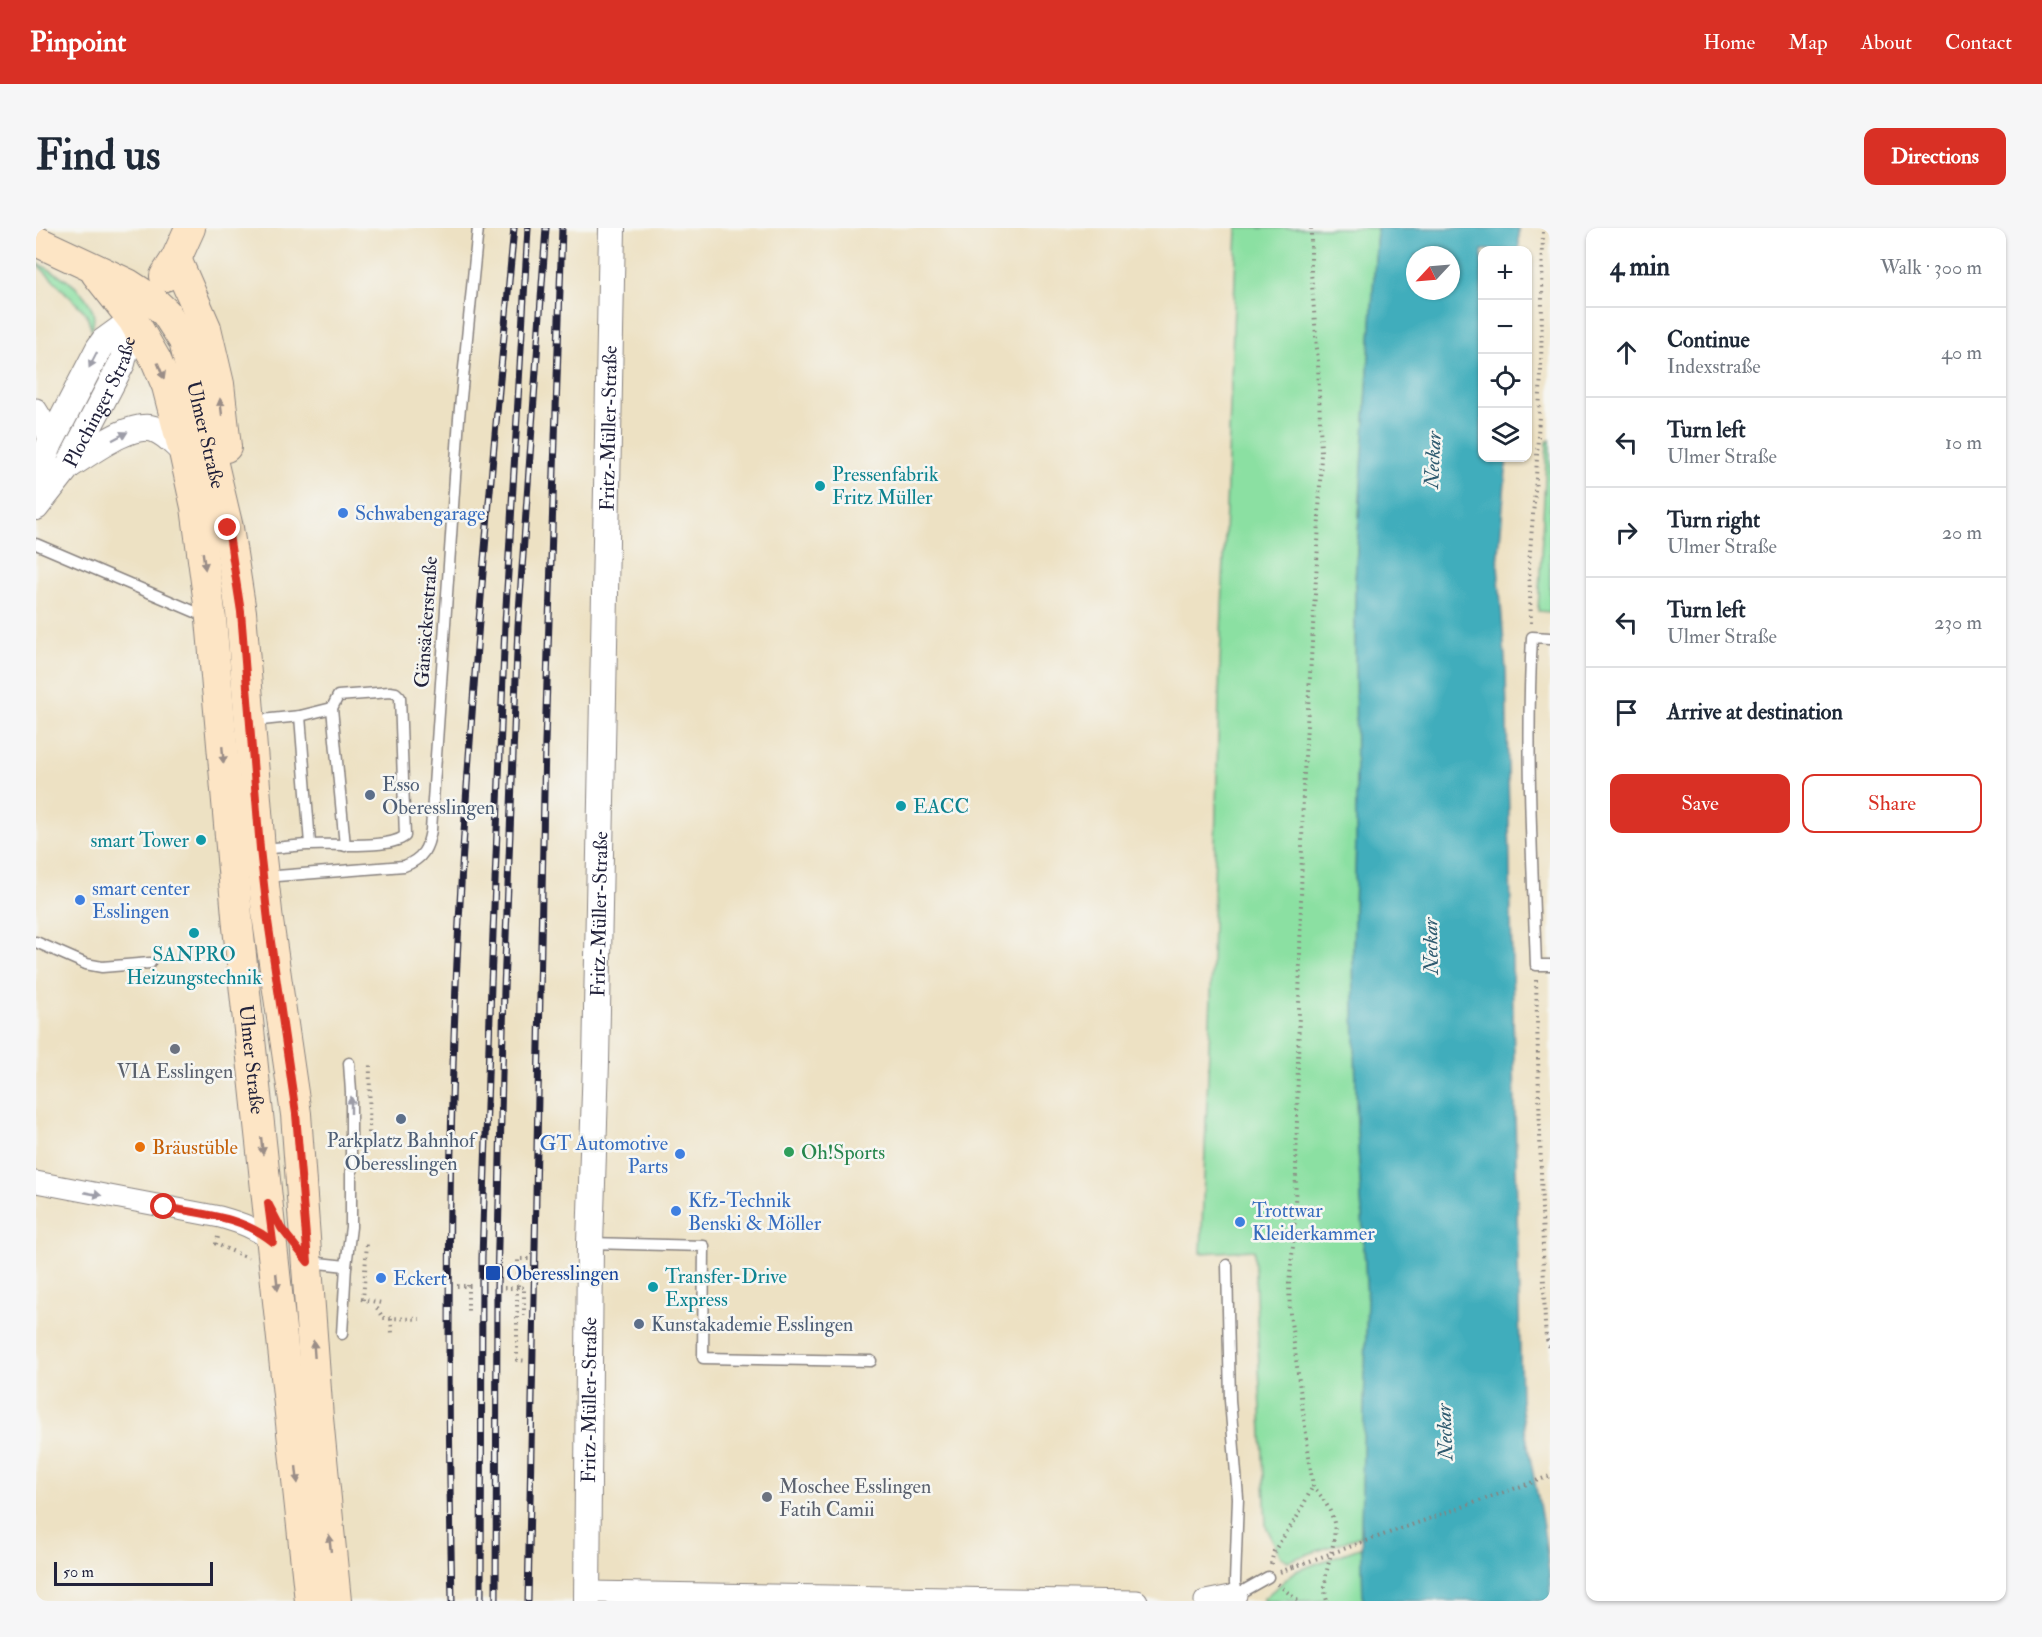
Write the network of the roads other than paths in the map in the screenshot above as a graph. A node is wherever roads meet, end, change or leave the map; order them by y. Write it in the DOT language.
graph roads {
  1 [pos="190,228"];
  2 [pos="478,228"];
  3 [pos="612,228"];
  4 [pos="36,241"];
  5 [pos="176,259"];
  6 [pos="142,309"];
  7 [pos="36,409"];
  8 [pos="50,443"];
  9 [pos="184,452"];
  10 [pos="69,465"];
  11 [pos="36,477"];
  12 [pos="36,507"];
  13 [pos="228,528"];
  14 [pos="36,544"];
  15 [pos="211,619"];
  16 [pos="1550,638"];
  17 [pos="332,708"];
  18 [pos="300,716"];
  19 [pos="249,721"];
  20 [pos="310,844"];
  21 [pos="345,846"];
  22 [pos="262,863"];
  23 [pos="36,942"];
  24 [pos="150,963"];
  25 [pos="1550,965"];
  26 [pos="349,1063"];
  27 [pos="36,1182"];
  28 [pos="268,1203"];
  29 [pos="590,1243"];
  30 [pos="260,1250"];
  31 [pos="308,1262"];
  32 [pos="1227,1264"];
  33 [pos="346,1266"];
  34 [pos="342,1334"];
  35 [pos="871,1361"];
  36 [pos="1268,1577"];
  37 [pos="588,1596"];
  38 [pos="1237,1598"];
  39 [pos="936,1599"];
  40 [pos="310,1601"];
  41 [pos="336,1601"];
  42 [pos="1137,1601"];
  43 [pos="1205,1601"];
  1 -- 5 [label="main road, Plochinger Straße"];
  2 -- 22 [label="lane, Gänsäckerstraße"];
  3 -- 29 [label="street, Fritz-Müller-Straße"];
  4 -- 6 [label="main road"];
  5 -- 6 [label="main road, Plochinger Straße"];
  13 -- 5 [label="main road, one-way"];
  6 -- 8 [label="street, Plochinger Straße, one-way"];
  6 -- 9 [label="main road, Ulmer Straße, one-way"];
  6 -- 10 [label="street, Plochinger Straße"];
  6 -- 13 [label="main road, Ulmer Straße"];
  7 -- 8 [label="street"];
  8 -- 11 [label="street, Plochinger Straße"];
  10 -- 9 [label="street, one-way"];
  9 -- 15 [label="main road, Ulmer Straße, one-way"];
  10 -- 12 [label="street, Plochinger Straße"];
  13 -- 19 [label="main road, Ulmer Straße"];
  14 -- 15 [label="lane"];
  15 -- 28 [label="main road, Ulmer Straße, one-way"];
  16 -- 25 [label="lane"];
  17 -- 18 [label="lane"];
  17 -- 21 [label="lane"];
  17 -- 21 [label="lane"];
  18 -- 19 [label="lane"];
  18 -- 20 [label="lane"];
  19 -- 22 [label="main road, Ulmer Straße"];
  20 -- 21 [label="lane"];
  20 -- 22 [label="lane"];
  22 -- 31 [label="main road, Ulmer Straße"];
  23 -- 24 [label="lane"];
  33 -- 26 [label="lane, one-way"];
  27 -- 30 [label="street, one-way"];
  28 -- 30 [label="main road, Ulmer Straße"];
  28 -- 31 [label="main road, Ulmer Straße"];
  29 -- 35 [label="lane"];
  29 -- 37 [label="street, Fritz-Müller-Straße"];
  30 -- 40 [label="main road, Ulmer Straße, one-way"];
  31 -- 33 [label="lane"];
  41 -- 31 [label="main road, Ulmer Straße, one-way"];
  32 -- 38 [label="lane"];
  33 -- 34 [label="lane"];
  36 -- 38 [label="lane"];
  37 -- 39 [label="street"];
  38 -- 43 [label="street"];
  39 -- 42 [label="street"];
}
